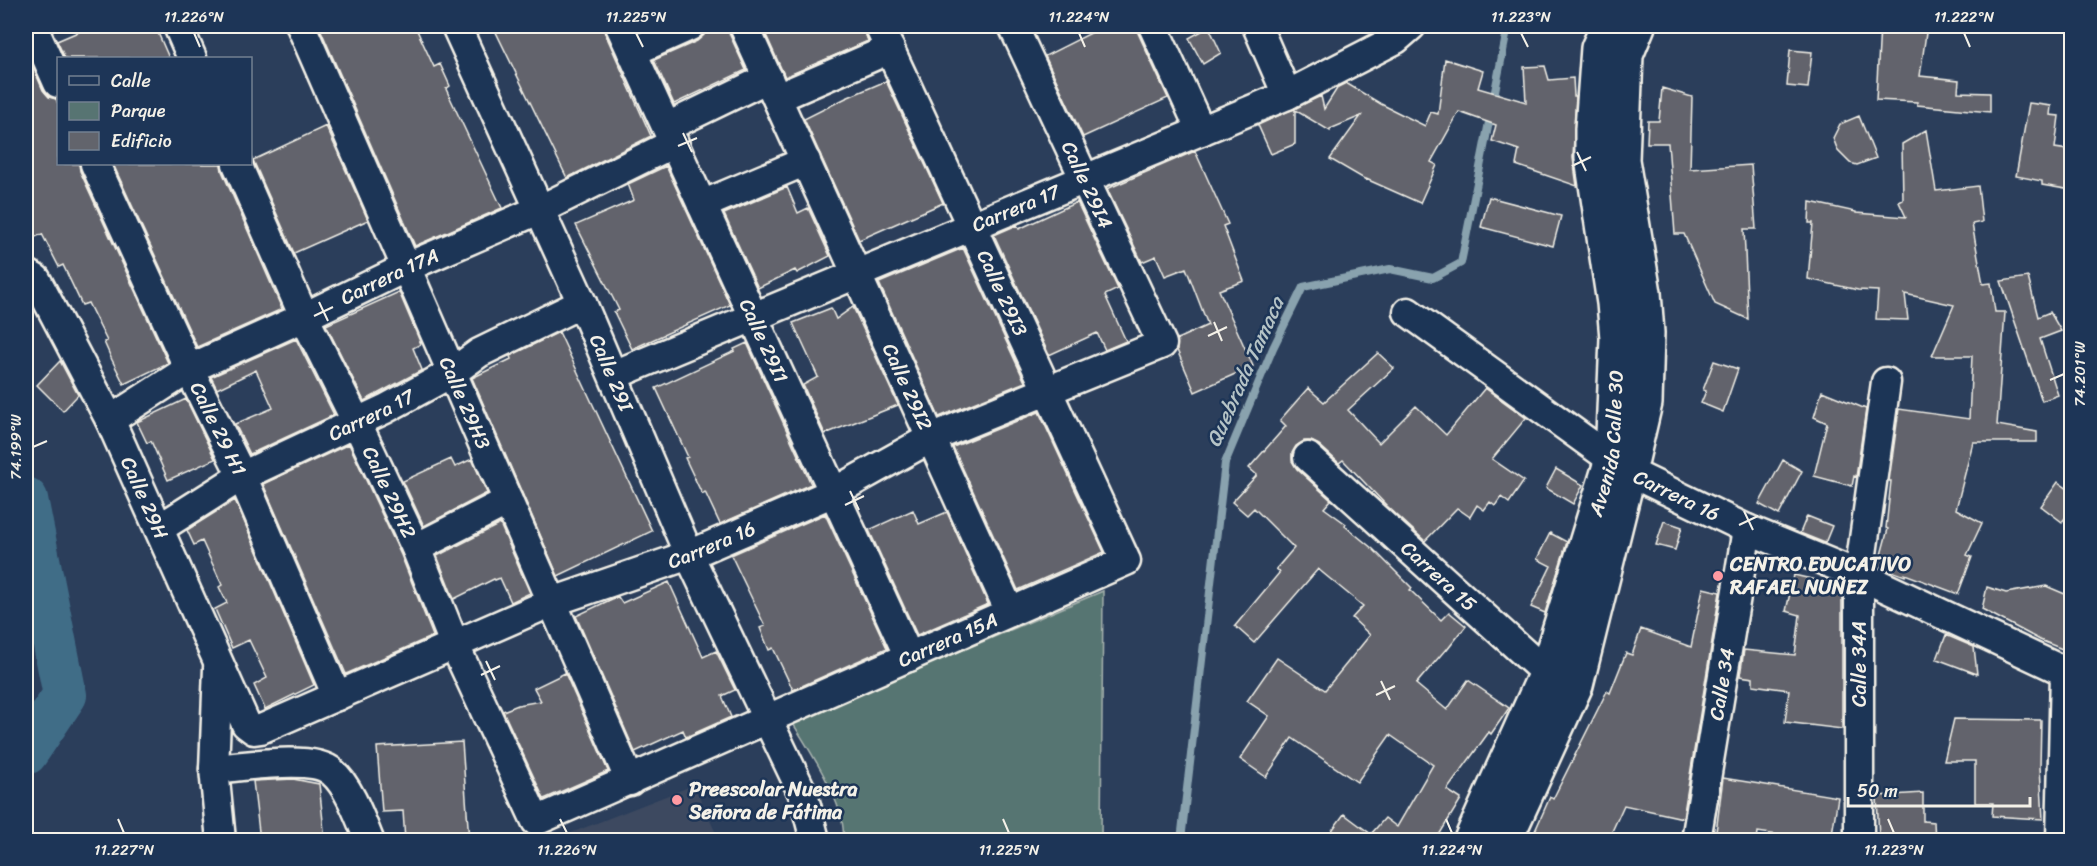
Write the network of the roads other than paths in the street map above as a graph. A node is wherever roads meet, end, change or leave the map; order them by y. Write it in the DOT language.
graph roads {
  1 [pos="178,26"];
  2 [pos="302,26"];
  3 [pos="456,26"];
  4 [pos="620,26"];
  5 [pos="690,26"];
  6 [pos="744,26"];
  7 [pos="1013,26"];
  8 [pos="1153,26"];
  9 [pos="1257,26"];
  10 [pos="1411,26"];
  11 [pos="1608,26"];
  12 [pos="1638,26"];
  13 [pos="32,28"];
  14 [pos="884,37"];
  15 [pos="632,52"];
  16 [pos="192,57"];
  17 [pos="57,80"];
  18 [pos="772,88"];
  19 [pos="1287,95"];
  20 [pos="1201,131"];
  21 [pos="671,135"];
  22 [pos="806,161"];
  23 [pos="95,165"];
  24 [pos="237,165"];
  25 [pos="1085,179"];
  26 [pos="702,205"];
  27 [pos="541,209"];
  28 [pos="971,226"];
  29 [pos="407,267"];
  30 [pos="26,273"];
  31 [pos="857,274"];
  32 [pos="582,303"];
  33 [pos="1408,312"];
  34 [pos="304,317"];
  35 [pos="754,317"];
  36 [pos="1161,344"];
  37 [pos="189,369"];
  38 [pos="453,372"];
  39 [pos="614,375"];
  40 [pos="1886,382"];
  41 [pos="1048,391"];
  42 [pos="110,420"];
  43 [pos="357,423"];
  44 [pos="931,438"];
  45 [pos="1308,457"];
  46 [pos="1621,465"];
  47 [pos="242,476"];
  48 [pos="834,492"];
  49 [pos="508,501"];
  50 [pos="160,528"];
  51 [pos="1747,529"];
  52 [pos="416,548"];
  53 [pos="689,555"];
  54 [pos="1126,561"];
  55 [pos="1859,575"];
  56 [pos="552,602"];
  57 [pos="1010,612"];
  58 [pos="455,646"];
  59 [pos="909,657"];
  60 [pos="219,663"];
  61 [pos="1546,673"];
  62 [pos="2068,674"];
  63 [pos="1576,685"];
  64 [pos="337,696"];
  65 [pos="768,719"];
  66 [pos="254,730"];
  67 [pos="214,770"];
  68 [pos="630,781"];
  69 [pos="537,821"];
  70 [pos="221,840"];
  71 [pos="369,840"];
  72 [pos="816,840"];
  73 [pos="1471,840"];
  74 [pos="1505,840"];
  75 [pos="1696,840"];
  76 [pos="1859,840"];
  77 [pos="2061,840"];
  1 -- 16 [label="street"];
  2 -- 29 [label="street, Calle 29H3"];
  3 -- 27 [label="street, Calle 29I"];
  4 -- 15 [label="street, Calle 29I1"];
  5 -- 15 [label="street"];
  6 -- 18 [label="street, Calle 29I2"];
  7 -- 25 [label="street, Calle 29I4"];
  8 -- 20 [label="street"];
  9 -- 19 [label="street"];
  10 -- 19 [label="street, Carrera 17"];
  11 -- 46 [label="main road, Avenida Calle 30"];
  12 -- 46 [label="main road, Avenida Calle 30"];
  13 -- 17 [label="street"];
  14 -- 18 [label="street, Carrera 17A"];
  14 -- 28 [label="street, Calle 29I3"];
  15 -- 21 [label="street, Calle 29I1"];
  18 -- 21 [label="street, Carrera 17A"];
  18 -- 22 [label="street, Calle 29I2"];
  19 -- 20 [label="street, Carrera 17"];
  20 -- 25 [label="street, Carrera 17"];
  21 -- 26 [label="street, Calle 29I1"];
  21 -- 27 [label="street, Carrera 17A"];
  22 -- 26 [label="street"];
  22 -- 31 [label="street, Calle 29I2"];
  23 -- 37 [label="street, Calle 29 H1"];
  24 -- 34 [label="street, Calle 29H2"];
  25 -- 28 [label="street, Carrera 17"];
  25 -- 36 [label="street, Calle 29I4"];
  26 -- 35 [label="street, Calle 29I1"];
  27 -- 29 [label="street, Carrera 17A"];
  27 -- 32 [label="street, Calle 29I"];
  28 -- 31 [label="street, Carrera 17"];
  28 -- 41 [label="street, Calle 29I3"];
  29 -- 34 [label="street, Carrera 17A"];
  29 -- 38 [label="street, Calle 29H3"];
  30 -- 42 [label="street, Calle 29H"];
  31 -- 35 [label="street, Carrera 17"];
  31 -- 44 [label="street, Calle 29I2"];
  32 -- 38 [label="street, Carrera 17"];
  32 -- 39 [label="street, Calle 29I"];
  33 -- 46 [label="street, Carrera 16"];
  34 -- 37 [label="street, Carrera 17A"];
  34 -- 43 [label="street, Calle 29H2"];
  35 -- 39 [label="street, Carrera 17"];
  35 -- 48 [label="street, Calle 29I1"];
  36 -- 41 [label="street, Carrera 16"];
  37 -- 42 [label="street, Carrera 17A"];
  37 -- 47 [label="street, Calle 29 H1"];
  38 -- 43 [label="street, Carrera 17"];
  38 -- 49 [label="street, Calle 29H3"];
  39 -- 53 [label="street, Calle 29I"];
  40 -- 55 [label="street, Calle 34A"];
  41 -- 44 [label="street, Carrera 16"];
  41 -- 54 [label="street, Calle 29I3"];
  42 -- 50 [label="street, Calle 29H"];
  43 -- 47 [label="street, Carrera 17"];
  43 -- 52 [label="street, Calle 29H2"];
  44 -- 48 [label="street, Carrera 16"];
  44 -- 57 [label="street, Calle 29I2"];
  45 -- 61 [label="street, Carrera 15"];
  46 -- 51 [label="street, Carrera 16"];
  46 -- 61 [label="main road, Avenida Calle 30"];
  46 -- 63 [label="main road, Avenida Calle 30"];
  47 -- 50 [label="street, Carrera 17"];
  47 -- 64 [label="street, Calle 29 H1"];
  48 -- 53 [label="street, Carrera 16"];
  48 -- 59 [label="street, Calle 29I1"];
  49 -- 52 [label="street"];
  49 -- 56 [label="street, Calle 29H3"];
  50 -- 60 [label="street, Calle 29H"];
  51 -- 55 [label="street, Carrera 16"];
  51 -- 75 [label="street, Calle 34"];
  52 -- 58 [label="street, Calle 29H2"];
  53 -- 56 [label="street, Carrera 16"];
  53 -- 65 [label="street, Calle 29I"];
  54 -- 57 [label="street, Carrera 15A"];
  55 -- 62 [label="street, Carrera 16"];
  55 -- 76 [label="street, Calle 34A"];
  56 -- 58 [label="street, Carrera 16"];
  56 -- 68 [label="street, Calle 29H3"];
  57 -- 59 [label="street, Carrera 15A"];
  58 -- 64 [label="street, Carrera 16"];
  58 -- 69 [label="street, Calle 29H2"];
  59 -- 65 [label="street, Carrera 15A"];
  60 -- 66 [label="street, Calle 29H"];
  60 -- 67 [label="street"];
  61 -- 63 [label="street, Carrera 15"];
  61 -- 73 [label="main road, Avenida Calle 30"];
  62 -- 77 [label="street"];
  63 -- 74 [label="main road, Avenida Calle 30"];
  64 -- 66 [label="street, Carrera 16"];
  65 -- 68 [label="street, Carrera 15A"];
  65 -- 72 [label="street"];
  67 -- 70 [label="street"];
  67 -- 71 [label="street"];
  68 -- 69 [label="street, Carrera 15A"];
}
